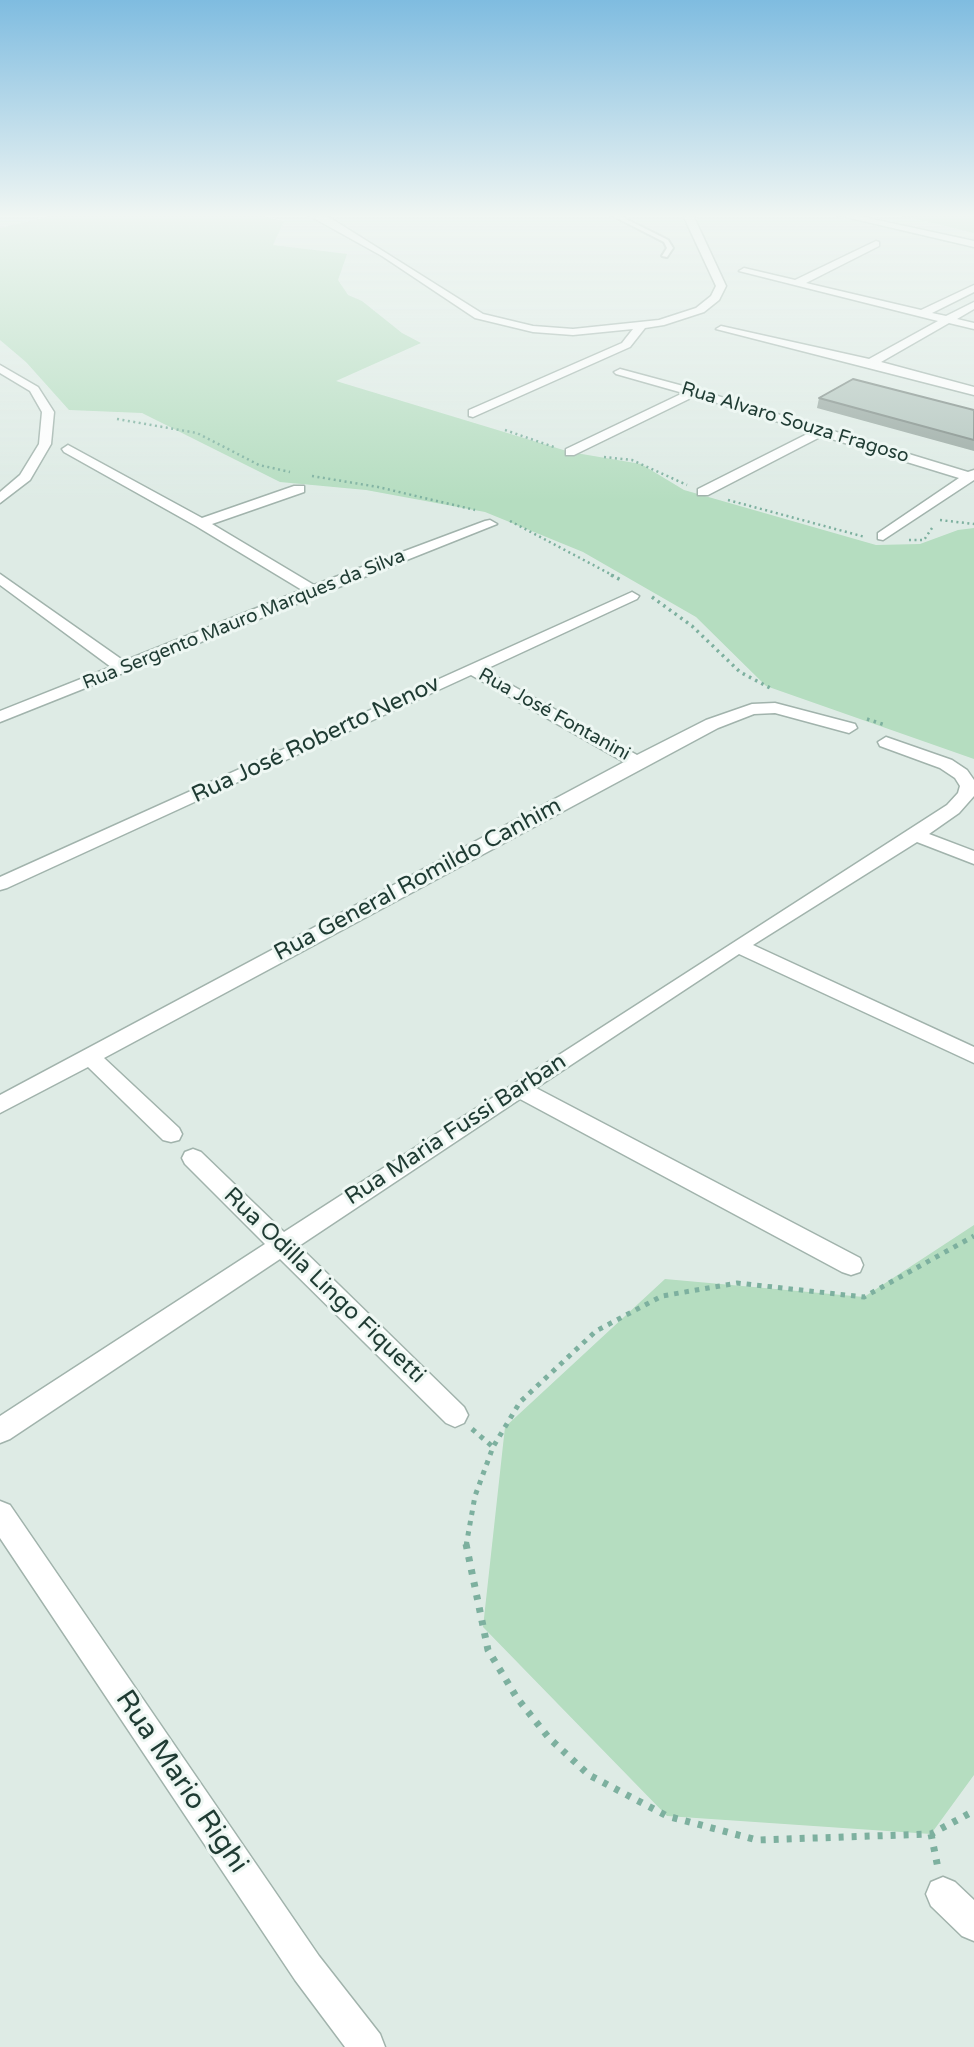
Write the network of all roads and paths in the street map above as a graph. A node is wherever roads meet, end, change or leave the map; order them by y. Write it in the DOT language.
graph roads {
  1 [pos="468,311"];
  2 [pos="699,311"];
  3 [pos="914,311"];
  4 [pos="929,311"];
  5 [pos="965,311"];
  6 [pos="924,313"];
  7 [pos="949,320"];
  8 [pos="974,326"];
  9 [pos="640,327"];
  10 [pos="721,329"];
  11 [pos="871,363"];
  12 [pos="0,368"];
  13 [pos="620,372"];
  14 [pos="974,391"];
  15 [pos="694,392"];
  16 [pos="473,413"];
  17 [pos="117,419"];
  18 [pos="822,431"];
  19 [pos="68,449"];
  20 [pos="570,452"];
  21 [pos="972,476"];
  22 [pos="299,489"];
  23 [pos="703,492"];
  24 [pos="0,499"];
  25 [pos="491,518"];
  26 [pos="201,523"];
  27 [pos="883,536"];
  28 [pos="0,578"];
  29 [pos="313,591"];
  30 [pos="635,591"];
  31 [pos="122,667"];
  32 [pos="471,669"];
  33 [pos="777,691"];
  34 [pos="0,717"];
  35 [pos="867,719"];
  36 [pos="849,727"];
  37 [pos="889,735"];
  38 [pos="637,762"];
  39 [pos="915,835"];
  40 [pos="974,858"];
  41 [pos="0,884"];
  42 [pos="738,946"];
  43 [pos="974,1056"];
  44 [pos="91,1058"];
  45 [pos="519,1089"];
  46 [pos="0,1105"];
  47 [pos="172,1134"];
  48 [pos="193,1157"];
  49 [pos="974,1236"];
  50 [pos="281,1244"];
  51 [pos="851,1265"];
  52 [pos="455,1415"];
  53 [pos="0,1431"];
  54 [pos="0,1514"];
  55 [pos="974,1811"];
  56 [pos="943,1894"];
  57 [pos="974,1924"];
  58 [pos="367,2047"];
  1 -- 9 [label="street"];
  2 -- 9 [label="street"];
  3 -- 6 [label="street"];
  4 -- 6 [label="street"];
  5 -- 7 [label="street"];
  6 -- 7 [label="street"];
  7 -- 8 [label="street"];
  7 -- 11 [label="street"];
  9 -- 16 [label="street"];
  10 -- 11 [label="street"];
  11 -- 14 [label="street"];
  12 -- 24 [label="street"];
  13 -- 15 [label="street, Rua Alvaro Souza Fragoso"];
  15 -- 18 [label="street, Rua Alvaro Souza Fragoso"];
  15 -- 20 [label="street"];
  17 -- 25 [label="path"];
  18 -- 21 [label="street, Rua Alvaro Souza Fragoso"];
  18 -- 23 [label="street"];
  19 -- 26 [label="street"];
  21 -- 27 [label="street"];
  22 -- 26 [label="street"];
  25 -- 29 [label="street, Rua Sergento Mauro Marques da Silva"];
  25 -- 30 [label="path"];
  26 -- 29 [label="street"];
  28 -- 31 [label="street"];
  29 -- 31 [label="street, Rua Sergento Mauro Marques da Silva"];
  30 -- 32 [label="street, Rua José Roberto Nenov"];
  30 -- 33 [label="path"];
  31 -- 34 [label="street, Rua Sergento Mauro Marques da Silva"];
  32 -- 38 [label="street, Rua José Fontanini"];
  32 -- 41 [label="street, Rua José Roberto Nenov"];
  35 -- 37 [label="path"];
  36 -- 38 [label="street, Rua General Romildo Canhim"];
  37 -- 39 [label="street"];
  38 -- 44 [label="street, Rua General Romildo Canhim"];
  39 -- 40 [label="street"];
  39 -- 42 [label="street, Rua Maria Fussi Barban"];
  42 -- 43 [label="street"];
  42 -- 45 [label="street, Rua Maria Fussi Barban"];
  44 -- 46 [label="street, Rua General Romildo Canhim"];
  44 -- 47 [label="street"];
  45 -- 50 [label="street, Rua Maria Fussi Barban"];
  45 -- 51 [label="street"];
  48 -- 50 [label="street, Rua Odilla Lingo Fiquetti"];
  49 -- 55 [label="path"];
  50 -- 52 [label="street, Rua Odilla Lingo Fiquetti"];
  50 -- 53 [label="street, Rua Maria Fussi Barban"];
  54 -- 58 [label="street, Rua Mario Righi"];
  56 -- 57 [label="street"];
}
